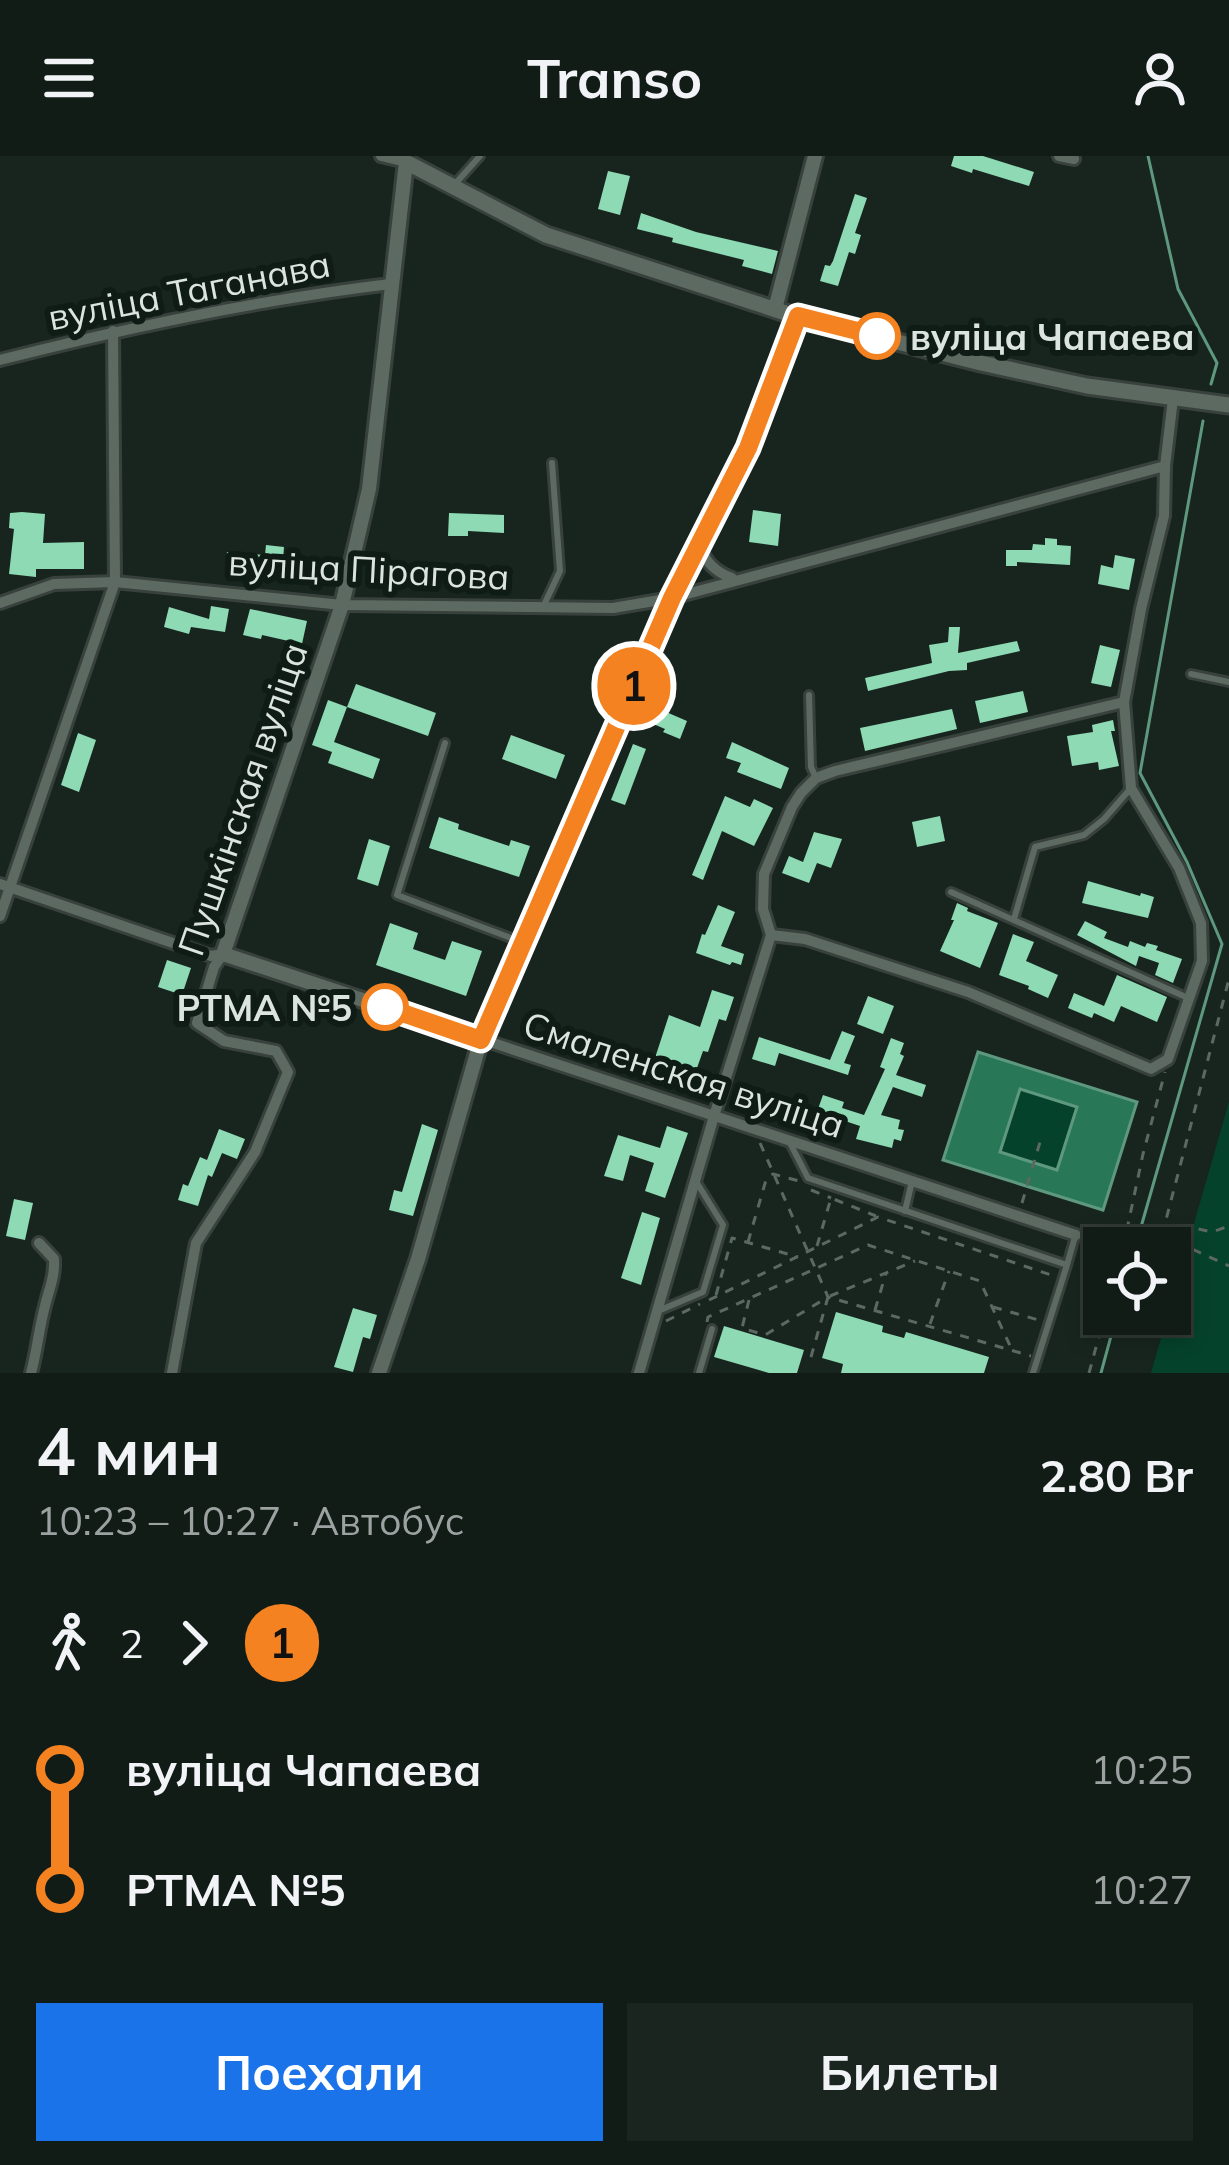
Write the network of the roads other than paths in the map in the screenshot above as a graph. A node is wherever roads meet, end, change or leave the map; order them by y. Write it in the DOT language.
graph roads {
  1 [pos="381,156"];
  2 [pos="480,156"];
  3 [pos="815,156"];
  4 [pos="1058,156"];
  5 [pos="404,159"];
  6 [pos="1074,159"];
  7 [pos="453,187"];
  8 [pos="390,284"];
  9 [pos="775,309"];
  10 [pos="798,316"];
  11 [pos="113,331"];
  12 [pos="0,360"];
  13 [pos="1173,399"];
  14 [pos="1229,405"];
  15 [pos="552,463"];
  16 [pos="1165,466"];
  17 [pos="699,545"];
  18 [pos="735,579"];
  19 [pos="115,582"];
  20 [pos="672,598"];
  21 [pos="0,603"];
  22 [pos="342,604"];
  23 [pos="543,607"];
  24 [pos="1191,674"];
  25 [pos="1229,682"];
  26 [pos="809,695"];
  27 [pos="1124,702"];
  28 [pos="445,743"];
  29 [pos="816,778"];
  30 [pos="1131,788"];
  31 [pos="5,886"];
  32 [pos="951,892"];
  33 [pos="0,916"];
  34 [pos="1014,919"];
  35 [pos="770,935"];
  36 [pos="523,942"];
  37 [pos="223,953"];
  38 [pos="1190,999"];
  39 [pos="481,1040"];
  40 [pos="714,1116"];
  41 [pos="792,1145"];
  42 [pos="695,1180"];
  43 [pos="912,1181"];
  44 [pos="904,1210"];
  45 [pos="1076,1235"];
  46 [pos="40,1243"];
  47 [pos="1067,1265"];
  48 [pos="660,1317"];
  49 [pos="712,1328"];
  50 [pos="31,1373"];
  51 [pos="172,1373"];
  52 [pos="380,1373"];
  53 [pos="639,1373"];
  54 [pos="699,1373"];
  55 [pos="1033,1373"];
  1 -- 5 [label="street"];
  2 -- 7 [label="lane"];
  3 -- 9 [label="street"];
  4 -- 6 [label="street"];
  5 -- 7 [label="main road"];
  5 -- 8 [label="street, Пушкінская вуліца"];
  7 -- 9 [label="main road"];
  8 -- 11 [label="street, вуліца Таганава"];
  8 -- 22 [label="street, Пушкінская вуліца"];
  9 -- 10 [label="main road"];
  10 -- 13 [label="main road"];
  10 -- 17 [label="street"];
  11 -- 12 [label="street, вуліца Таганава"];
  11 -- 19 [label="street"];
  13 -- 14 [label="main road"];
  13 -- 16 [label="street"];
  15 -- 23 [label="lane"];
  16 -- 18 [label="street, вуліца Пірагова"];
  16 -- 27 [label="street"];
  17 -- 18 [label="street"];
  17 -- 20 [label="street"];
  18 -- 20 [label="street, вуліца Пірагова"];
  19 -- 21 [label="street, вуліца Пірагова"];
  19 -- 22 [label="street, вуліца Пірагова"];
  19 -- 31 [label="street"];
  20 -- 23 [label="street, вуліца Пірагова"];
  20 -- 36 [label="street"];
  22 -- 23 [label="street, вуліца Пірагова"];
  22 -- 37 [label="street, Пушкінская вуліца"];
  24 -- 25 [label="lane"];
  26 -- 29 [label="lane"];
  27 -- 29 [label="street"];
  27 -- 30 [label="street"];
  28 -- 36 [label="lane"];
  29 -- 35 [label="street"];
  30 -- 34 [label="lane"];
  30 -- 38 [label="street"];
  31 -- 33 [label="street"];
  31 -- 37 [label="street, Смаленская вуліца"];
  32 -- 34 [label="lane"];
  34 -- 38 [label="lane"];
  35 -- 38 [label="street"];
  35 -- 40 [label="street"];
  36 -- 39 [label="street"];
  37 -- 39 [label="street, Смаленская вуліца"];
  37 -- 51 [label="street, Пушкінская вуліца"];
  39 -- 40 [label="street, Смаленская вуліца"];
  39 -- 52 [label="street"];
  40 -- 41 [label="street, Смаленская вуліца"];
  40 -- 42 [label="street"];
  41 -- 43 [label="street, Смаленская вуліца"];
  41 -- 44 [label="lane"];
  42 -- 48 [label="street"];
  42 -- 48 [label="lane"];
  43 -- 44 [label="lane"];
  43 -- 45 [label="street, Смаленская вуліца"];
  44 -- 47 [label="lane"];
  45 -- 47 [label="lane"];
  46 -- 50 [label="street"];
  47 -- 55 [label="lane"];
  48 -- 53 [label="street"];
  49 -- 54 [label="lane"];
}
